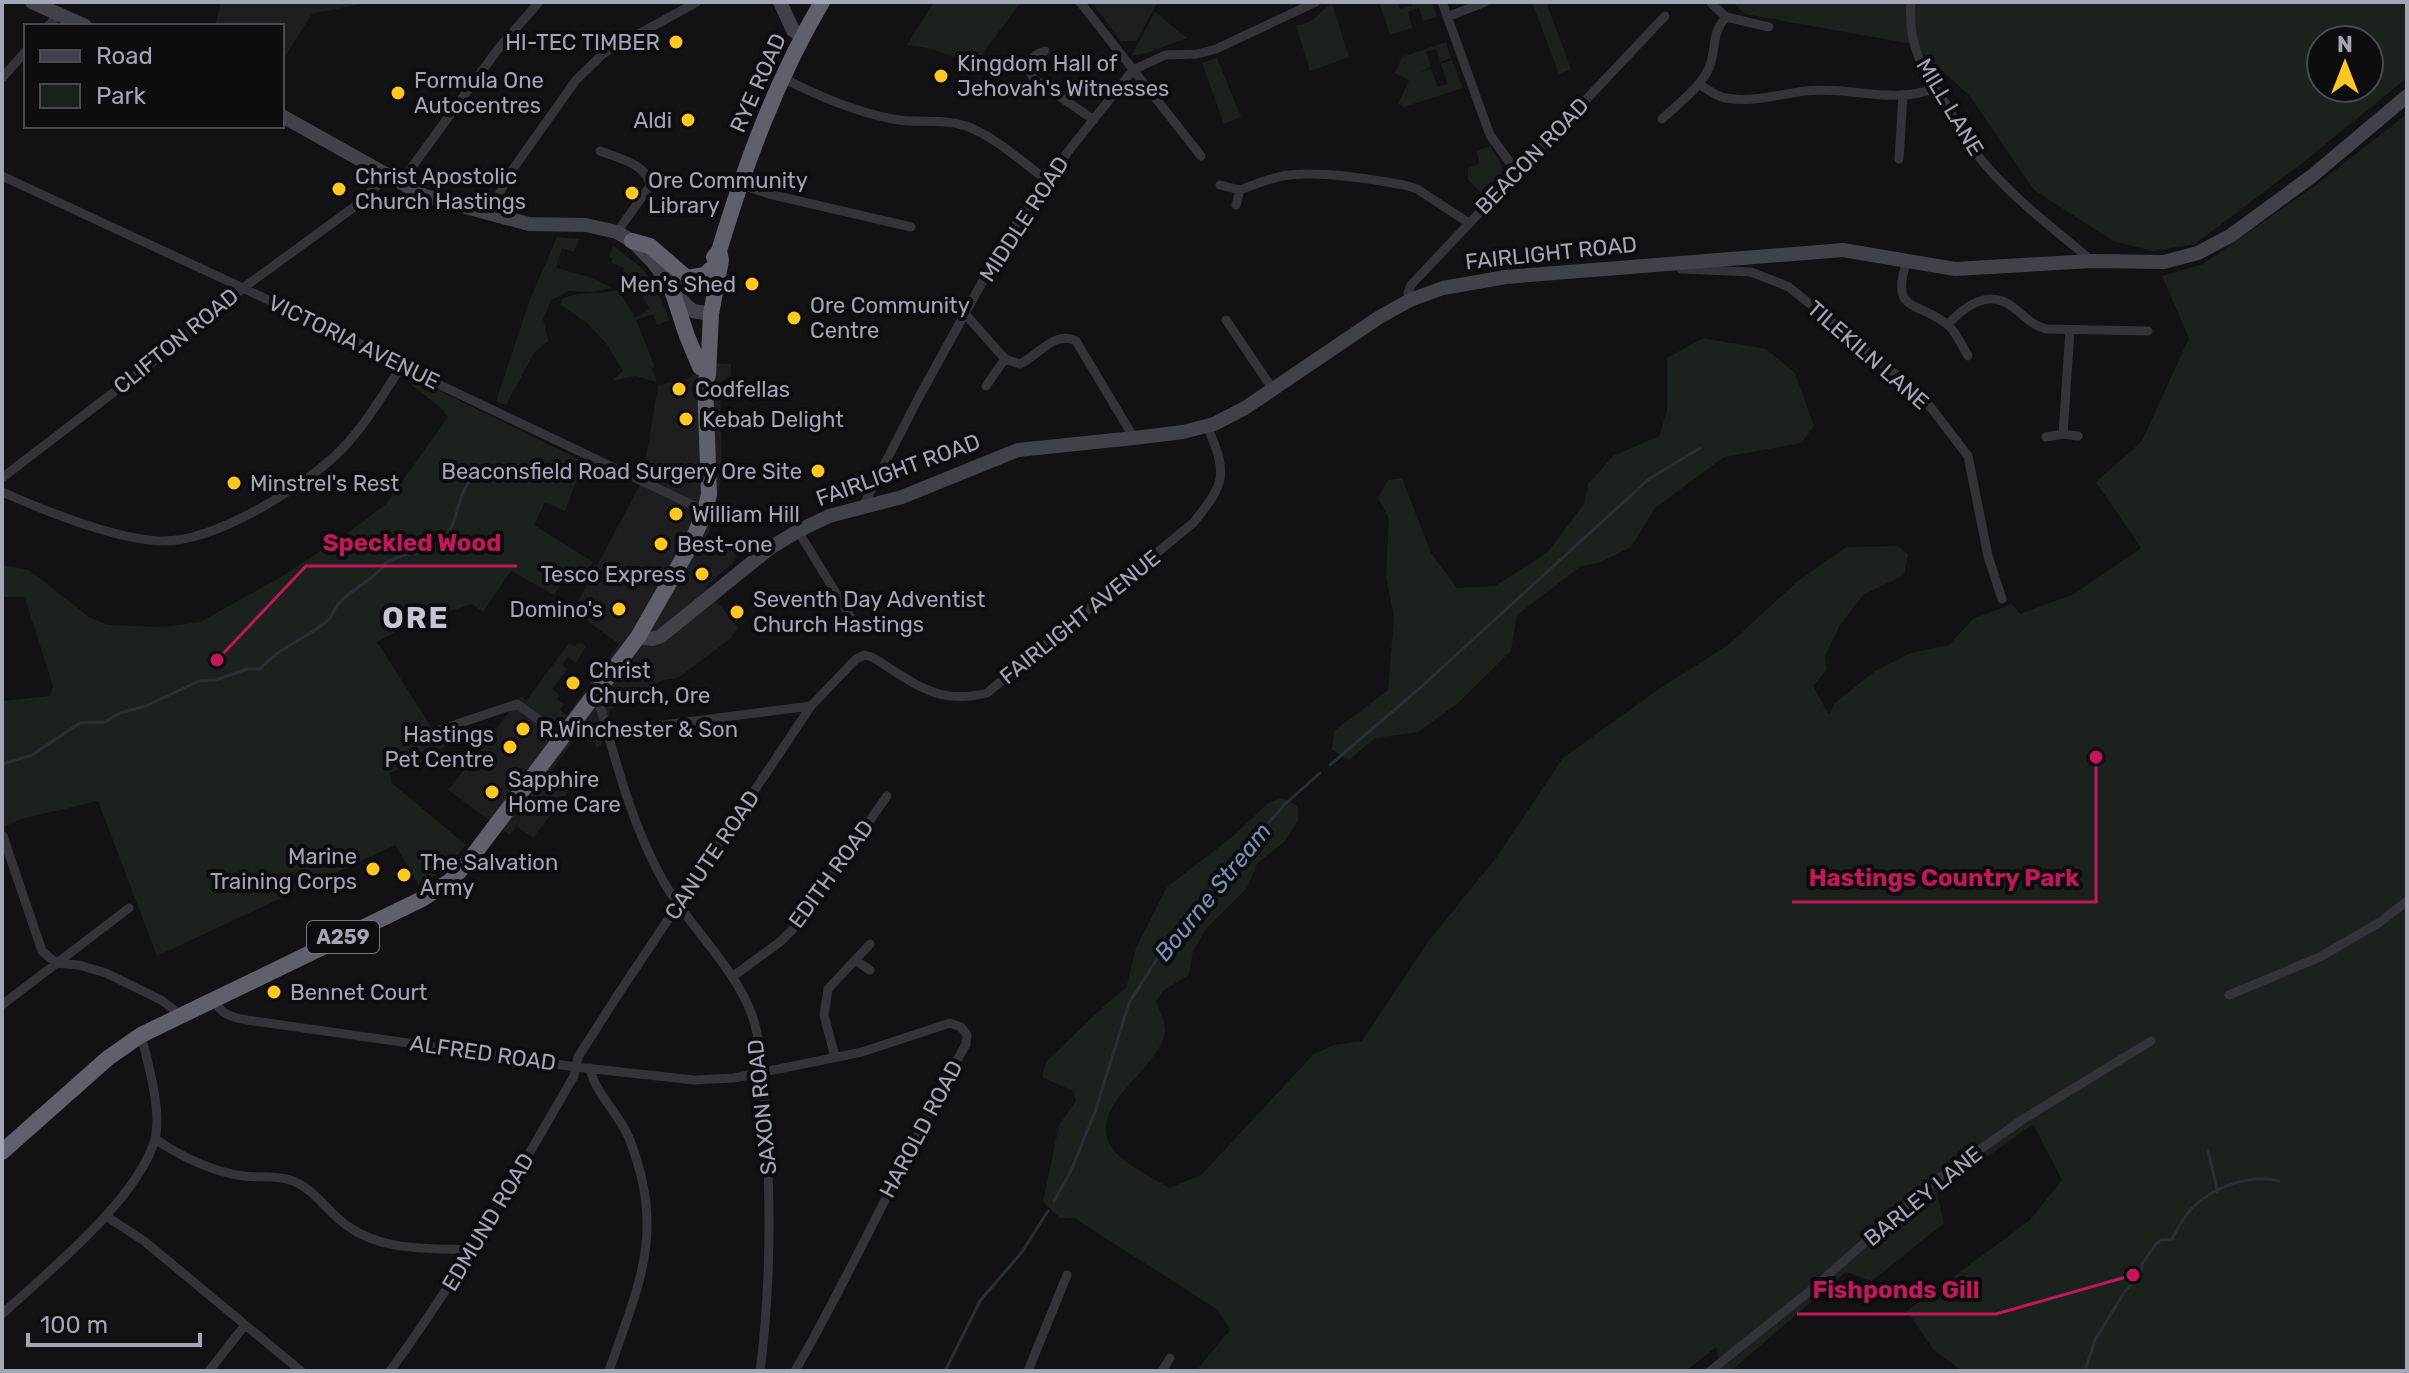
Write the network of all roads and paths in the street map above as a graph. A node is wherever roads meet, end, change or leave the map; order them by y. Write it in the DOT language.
graph roads {
  1 [pos="32,2"];
  2 [pos="539,2"];
  3 [pos="697,2"];
  4 [pos="780,2"];
  5 [pos="822,2"];
  6 [pos="1080,2"];
  7 [pos="1316,2"];
  8 [pos="1442,2"];
  9 [pos="1485,2"];
  10 [pos="1911,2"];
  11 [pos="1711,3"];
  12 [pos="59,14"];
  13 [pos="1665,16"];
  14 [pos="1447,17"];
  15 [pos="1726,17"];
  16 [pos="50,24"];
  17 [pos="81,24"];
  18 [pos="1769,27"];
  19 [pos="802,37"];
  20 [pos="1045,51"];
  21 [pos="24,53"];
  22 [pos="1133,70"];
  23 [pos="2,78"];
  24 [pos="783,78"];
  25 [pos="1699,84"];
  26 [pos="1935,88"];
  27 [pos="1903,95"];
  28 [pos="2407,96"];
  29 [pos="284,117"];
  30 [pos="1662,119"];
  31 [pos="1094,120"];
  32 [pos="600,151"];
  33 [pos="1201,156"];
  34 [pos="1899,159"];
  35 [pos="1516,171"];
  36 [pos="2,176"];
  37 [pos="394,178"];
  38 [pos="1048,181"];
  39 [pos="739,184"];
  40 [pos="1220,185"];
  41 [pos="1240,190"];
  42 [pos="1236,205"];
  43 [pos="489,215"];
  44 [pos="1469,223"];
  45 [pos="911,227"];
  46 [pos="624,236"];
  47 [pos="719,251"];
  48 [pos="1907,261"];
  49 [pos="2092,261"];
  50 [pos="1654,264"];
  51 [pos="711,269"];
  52 [pos="670,284"];
  53 [pos="243,288"];
  54 [pos="1410,300"];
  55 [pos="707,314"];
  56 [pos="966,315"];
  57 [pos="1226,320"];
  58 [pos="1948,324"];
  59 [pos="2070,330"];
  60 [pos="2148,331"];
  61 [pos="1968,356"];
  62 [pos="1005,359"];
  63 [pos="403,364"];
  64 [pos="703,375"];
  65 [pos="986,386"];
  66 [pos="1272,388"];
  67 [pos="1207,426"];
  68 [pos="2063,434"];
  69 [pos="2078,436"];
  70 [pos="2046,437"];
  71 [pos="1134,438"];
  72 [pos="2,478"];
  73 [pos="2,492"];
  74 [pos="863,506"];
  75 [pos="705,511"];
  76 [pos="798,531"];
  77 [pos="2002,599"];
  78 [pos="855,624"];
  79 [pos="638,637"];
  80 [pos="864,655"];
  81 [pos="596,691"];
  82 [pos="811,706"];
  83 [pos="439,730"];
  84 [pos="608,732"];
  85 [pos="563,737"];
  86 [pos="887,796"];
  87 [pos="3,836"];
  88 [pos="2407,901"];
  89 [pos="679,905"];
  90 [pos="129,908"];
  91 [pos="870,944"];
  92 [pos="856,961"];
  93 [pos="56,963"];
  94 [pos="870,970"];
  95 [pos="732,977"];
  96 [pos="2229,995"];
  97 [pos="213,999"];
  98 [pos="2,1005"];
  99 [pos="180,1014"];
  100 [pos="141,1035"];
  101 [pos="2151,1041"];
  102 [pos="835,1057"];
  103 [pos="576,1067"];
  104 [pos="590,1068"];
  105 [pos="762,1072"];
  106 [pos="155,1139"];
  107 [pos="6,1145"];
  108 [pos="106,1216"];
  109 [pos="474,1250"];
  110 [pos="1067,1275"];
  111 [pos="2,1314"];
  112 [pos="245,1325"];
  113 [pos="1170,1358"];
  114 [pos="209,1371"];
  115 [pos="301,1371"];
  116 [pos="390,1371"];
  117 [pos="609,1371"];
  118 [pos="760,1371"];
  119 [pos="795,1371"];
  120 [pos="1028,1371"];
  121 [pos="1162,1371"];
  122 [pos="1710,1371"];
  1 -- 12 [label="street"];
  2 -- 37 [label="street, CLIFTON ROAD"];
  3 -- 43 [label="street"];
  4 -- 19 [label="street"];
  5 -- 19 [label="highway, RYE ROAD / A259"];
  6 -- 22 [label="street"];
  7 -- 22 [label="street"];
  8 -- 14 [label="street"];
  9 -- 14 [label="street"];
  10 -- 26 [label="street, MILL LANE"];
  11 -- 15 [label="street"];
  12 -- 16 [label="street"];
  12 -- 17 [label="street"];
  13 -- 35 [label="street, BEACON ROAD"];
  14 -- 35 [label="street"];
  15 -- 18 [label="street"];
  15 -- 25 [label="street"];
  19 -- 24 [label="highway, RYE ROAD / A259"];
  20 -- 31 [label="street"];
  21 -- 23 [label="street"];
  22 -- 31 [label="street, MIDDLE ROAD"];
  22 -- 33 [label="street"];
  24 -- 38 [label="street"];
  24 -- 39 [label="highway, RYE ROAD / A259"];
  25 -- 27 [label="street"];
  25 -- 30 [label="street"];
  26 -- 27 [label="street"];
  26 -- 49 [label="street, MILL LANE"];
  27 -- 34 [label="street"];
  28 -- 49 [label="street, FAIRLIGHT ROAD"];
  29 -- 37 [label="street"];
  31 -- 38 [label="street, MIDDLE ROAD"];
  32 -- 46 [label="street"];
  35 -- 44 [label="street, BEACON ROAD"];
  36 -- 53 [label="street, VICTORIA AVENUE"];
  37 -- 43 [label="street"];
  37 -- 53 [label="street, CLIFTON ROAD"];
  38 -- 56 [label="street, MIDDLE ROAD"];
  39 -- 45 [label="street"];
  39 -- 47 [label="highway, RYE ROAD / A259"];
  40 -- 41 [label="street"];
  41 -- 42 [label="street"];
  41 -- 44 [label="street"];
  43 -- 46 [label="street"];
  44 -- 54 [label="street, BEACON ROAD"];
  46 -- 51 [label="highway"];
  46 -- 52 [label="street"];
  47 -- 51 [label="highway, RYE ROAD / A259"];
  47 -- 55 [label="highway, A259"];
  48 -- 49 [label="street, FAIRLIGHT ROAD"];
  48 -- 50 [label="street, FAIRLIGHT ROAD"];
  48 -- 58 [label="street"];
  50 -- 54 [label="street, FAIRLIGHT ROAD"];
  50 -- 77 [label="street, TILEKILN LANE"];
  51 -- 55 [label="highway, RYE ROAD / A259"];
  52 -- 55 [label="street"];
  52 -- 64 [label="highway"];
  53 -- 63 [label="street, VICTORIA AVENUE"];
  53 -- 72 [label="street, CLIFTON ROAD"];
  54 -- 66 [label="street, FAIRLIGHT ROAD"];
  55 -- 64 [label="highway, A259"];
  56 -- 62 [label="street"];
  56 -- 74 [label="street, MIDDLE ROAD"];
  57 -- 66 [label="street"];
  58 -- 59 [label="street"];
  58 -- 61 [label="street"];
  59 -- 60 [label="street"];
  59 -- 68 [label="street"];
  62 -- 65 [label="street"];
  62 -- 71 [label="street"];
  63 -- 73 [label="street"];
  63 -- 75 [label="street, VICTORIA AVENUE"];
  64 -- 75 [label="highway, A259"];
  66 -- 67 [label="street, FAIRLIGHT ROAD"];
  67 -- 71 [label="street, FAIRLIGHT ROAD"];
  67 -- 80 [label="street, FAIRLIGHT AVENUE"];
  68 -- 69 [label="street"];
  68 -- 70 [label="street"];
  71 -- 74 [label="street, FAIRLIGHT ROAD"];
  74 -- 76 [label="street, FAIRLIGHT ROAD"];
  75 -- 79 [label="highway, A259"];
  76 -- 78 [label="street"];
  76 -- 79 [label="street, FAIRLIGHT ROAD"];
  79 -- 81 [label="highway, A259"];
  80 -- 82 [label="street, CANUTE ROAD"];
  81 -- 84 [label="street, SAXON ROAD"];
  81 -- 85 [label="highway, A259"];
  82 -- 84 [label="street"];
  82 -- 89 [label="street, CANUTE ROAD"];
  83 -- 85 [label="street"];
  84 -- 89 [label="street, SAXON ROAD"];
  85 -- 97 [label="highway, A259"];
  86 -- 95 [label="street, EDITH ROAD"];
  87 -- 93 [label="street"];
  88 -- 96 [label="street"];
  89 -- 95 [label="street, SAXON ROAD"];
  89 -- 103 [label="street, CANUTE ROAD"];
  90 -- 93 [label="street"];
  91 -- 92 [label="street"];
  92 -- 94 [label="street"];
  92 -- 102 [label="street"];
  93 -- 98 [label="street"];
  93 -- 99 [label="street"];
  95 -- 105 [label="street, SAXON ROAD"];
  97 -- 99 [label="highway, A259"];
  97 -- 103 [label="street, ALFRED ROAD"];
  99 -- 100 [label="highway, A259"];
  100 -- 106 [label="street"];
  100 -- 107 [label="highway, A259"];
  101 -- 122 [label="street, BARLEY LANE"];
  102 -- 105 [label="street, HAROLD ROAD"];
  102 -- 119 [label="street, HAROLD ROAD"];
  103 -- 104 [label="street, ALFRED ROAD"];
  103 -- 109 [label="street, EDMUND ROAD"];
  104 -- 105 [label="street, ALFRED ROAD"];
  104 -- 117 [label="street"];
  105 -- 118 [label="street, SAXON ROAD"];
  106 -- 108 [label="street"];
  106 -- 109 [label="street"];
  108 -- 111 [label="street"];
  108 -- 112 [label="street"];
  109 -- 116 [label="street, EDMUND ROAD"];
  110 -- 120 [label="street"];
  112 -- 114 [label="street"];
  112 -- 115 [label="street"];
  113 -- 121 [label="street"];
}
